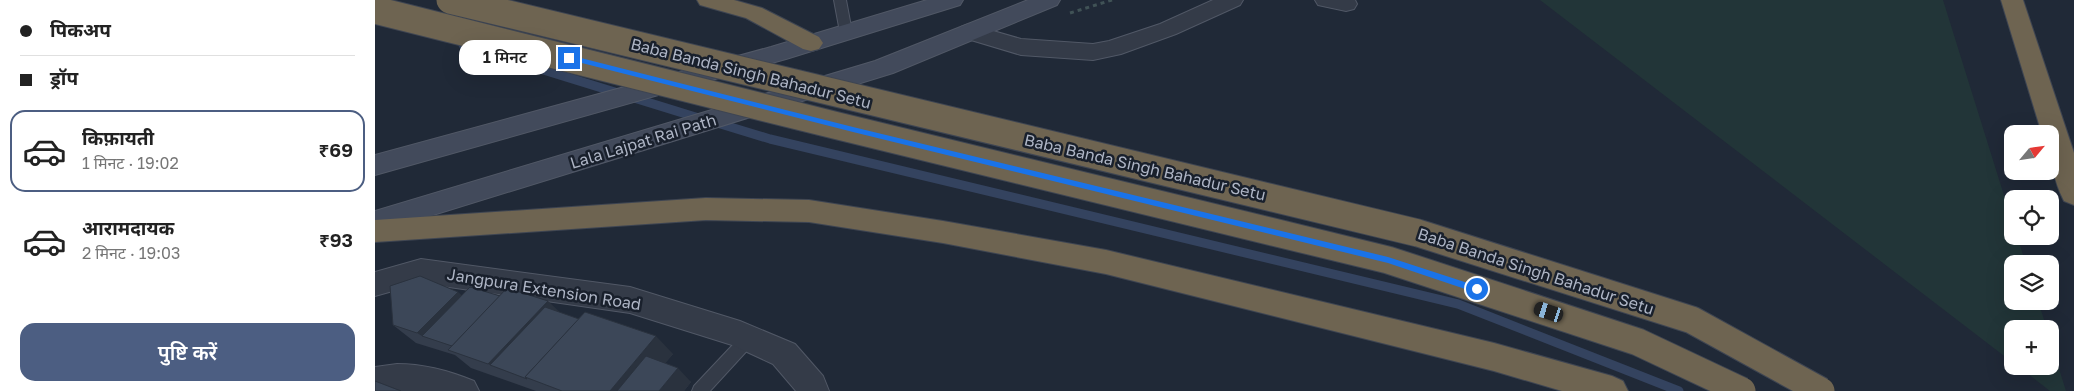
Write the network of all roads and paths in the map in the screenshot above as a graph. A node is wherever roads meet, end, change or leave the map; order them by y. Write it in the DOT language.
graph roads {
  1 [pos="450,0"];
  2 [pos="708,0"];
  3 [pos="839,0"];
  4 [pos="952,0"];
  5 [pos="1049,0"];
  6 [pos="1112,0"];
  7 [pos="1232,0"];
  8 [pos="2012,0"];
  9 [pos="1102,3"];
  10 [pos="933,4"];
  11 [pos="375,10"];
  12 [pos="375,22"];
  13 [pos="435,25"];
  14 [pos="846,32"];
  15 [pos="969,32"];
  16 [pos="811,43"];
  17 [pos="375,165"];
  18 [pos="2074,194"];
  19 [pos="375,222"];
  20 [pos="375,231"];
  21 [pos="375,284"];
  22 [pos="749,338"];
  23 [pos="375,380"];
  24 [pos="817,389"];
  25 [pos="463,391"];
  26 [pos="700,391"];
  27 [pos="1612,391"];
  28 [pos="1742,391"];
  29 [pos="1821,391"];
  1 -- 29 [label="highway, Baba Banda Singh Bahadur Setu, bridge"];
  2 -- 16 [label="highway"];
  3 -- 14 [label="lane"];
  4 -- 10 [label="main road"];
  5 -- 15 [label="main road, Lala Lajpat Rai Path"];
  6 -- 9 [label="path"];
  7 -- 15 [label="street"];
  8 -- 18 [label="highway"];
  10 -- 14 [label="main road"];
  11 -- 13 [label="highway, Baba Banda Singh Bahadur Setu, bridge"];
  12 -- 13 [label="highway, bridge"];
  13 -- 28 [label="highway, Baba Banda Singh Bahadur Setu, bridge"];
  14 -- 16 [label="main road"];
  15 -- 19 [label="main road, Lala Lajpat Rai Path, bridge"];
  16 -- 17 [label="main road, bridge"];
  20 -- 27 [label="highway"];
  21 -- 22 [label="street, Jangpura Extension Road"];
  22 -- 24 [label="street, Jangpura Extension Road"];
  22 -- 26 [label="lane"];
  23 -- 25 [label="street"];
}
